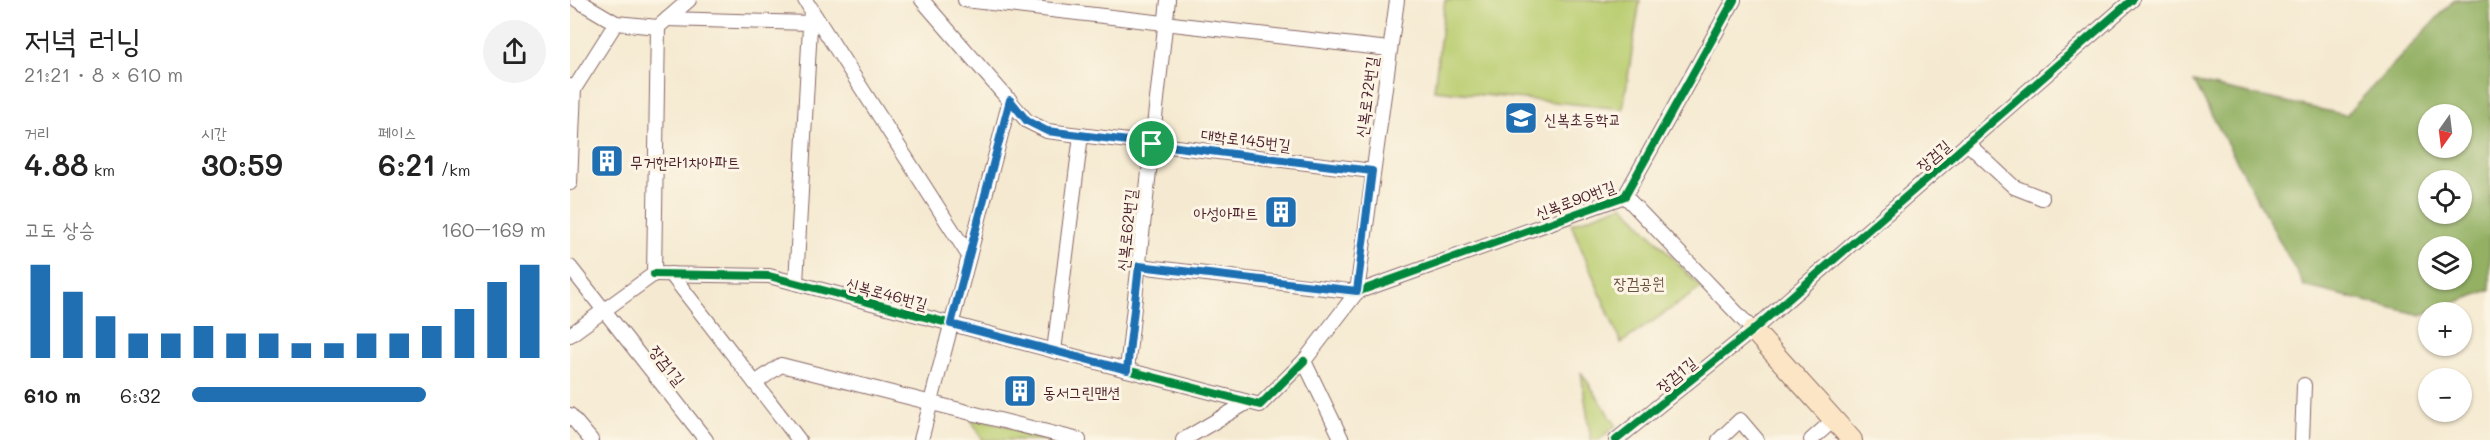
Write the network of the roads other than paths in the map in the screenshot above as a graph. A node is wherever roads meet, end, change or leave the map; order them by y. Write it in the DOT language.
graph roads {
  1 [pos="577,0"];
  2 [pos="689,0"];
  3 [pos="922,0"];
  4 [pos="965,0"];
  5 [pos="1168,0"];
  6 [pos="1396,0"];
  7 [pos="1734,0"];
  8 [pos="2132,0"];
  9 [pos="808,4"];
  10 [pos="598,6"];
  11 [pos="616,23"];
  12 [pos="662,23"];
  13 [pos="810,23"];
  14 [pos="1165,23"];
  15 [pos="1389,49"];
  16 [pos="572,88"];
  17 [pos="1010,100"];
  18 [pos="1081,135"];
  19 [pos="1967,142"];
  20 [pos="1152,144"];
  21 [pos="1372,171"];
  22 [pos="570,183"];
  23 [pos="1625,196"];
  24 [pos="2043,198"];
  25 [pos="969,256"];
  26 [pos="1139,266"];
  27 [pos="570,267"];
  28 [pos="654,274"];
  29 [pos="671,274"];
  30 [pos="796,283"];
  31 [pos="1357,291"];
  32 [pos="604,310"];
  33 [pos="951,324"];
  34 [pos="1753,330"];
  35 [pos="570,335"];
  36 [pos="1054,351"];
  37 [pos="1304,361"];
  38 [pos="1127,370"];
  39 [pos="755,383"];
  40 [pos="2304,385"];
  41 [pos="1248,402"];
  42 [pos="931,403"];
  43 [pos="570,415"];
  44 [pos="1829,424"];
  45 [pos="591,440"];
  46 [pos="706,440"];
  47 [pos="800,440"];
  48 [pos="921,440"];
  49 [pos="1079,440"];
  50 [pos="1183,440"];
  51 [pos="1342,440"];
  52 [pos="1616,440"];
  53 [pos="1719,440"];
  54 [pos="1758,440"];
  55 [pos="1811,440"];
  56 [pos="1852,440"];
  57 [pos="2302,440"];
  1 -- 10 [label="street"];
  2 -- 12 [label="street"];
  3 -- 17 [label="street, 대학로145번길"];
  4 -- 14 [label="street"];
  5 -- 14 [label="street, 신복로62번길"];
  6 -- 15 [label="street, 신복로72번길"];
  7 -- 23 [label="street, 신복로90번길"];
  8 -- 19 [label="street, 장검길"];
  9 -- 13 [label="street"];
  9 -- 25 [label="street"];
  10 -- 11 [label="street"];
  11 -- 12 [label="street"];
  11 -- 16 [label="street"];
  12 -- 13 [label="street"];
  12 -- 28 [label="street"];
  13 -- 30 [label="street"];
  14 -- 15 [label="street, 신복로72번길"];
  14 -- 20 [label="street, 신복로62번길"];
  15 -- 21 [label="street, 신복로72번길"];
  16 -- 22 [label="street"];
  17 -- 18 [label="street, 대학로145번길"];
  17 -- 25 [label="street"];
  18 -- 20 [label="street, 대학로145번길"];
  18 -- 36 [label="street"];
  19 -- 24 [label="street"];
  19 -- 34 [label="street, 장검길"];
  20 -- 21 [label="street, 대학로145번길"];
  20 -- 26 [label="street, 신복로62번길"];
  21 -- 31 [label="street, 신복로72번길"];
  23 -- 31 [label="street, 신복로90번길"];
  23 -- 34 [label="street"];
  25 -- 33 [label="street"];
  26 -- 31 [label="street"];
  26 -- 38 [label="street, 신복로62번길"];
  27 -- 32 [label="street, 장검1길"];
  28 -- 29 [label="street, 신복로46번길"];
  28 -- 32 [label="street"];
  29 -- 30 [label="street, 신복로46번길"];
  29 -- 39 [label="street"];
  30 -- 33 [label="street, 신복로46번길"];
  31 -- 37 [label="street"];
  32 -- 35 [label="street"];
  32 -- 46 [label="street, 장검1길"];
  33 -- 36 [label="street, 신복로46번길"];
  33 -- 42 [label="street"];
  34 -- 52 [label="street, 장검1길"];
  34 -- 56 [label="main road"];
  36 -- 38 [label="street, 신복로46번길"];
  37 -- 41 [label="street"];
  37 -- 51 [label="street"];
  38 -- 41 [label="street, 신복로46번길"];
  39 -- 42 [label="street"];
  39 -- 47 [label="street"];
  40 -- 57 [label="street"];
  41 -- 50 [label="street"];
  42 -- 48 [label="street"];
  42 -- 49 [label="street"];
  43 -- 45 [label="street"];
  44 -- 55 [label="street"];
  53 -- 54 [label="street"];
}
